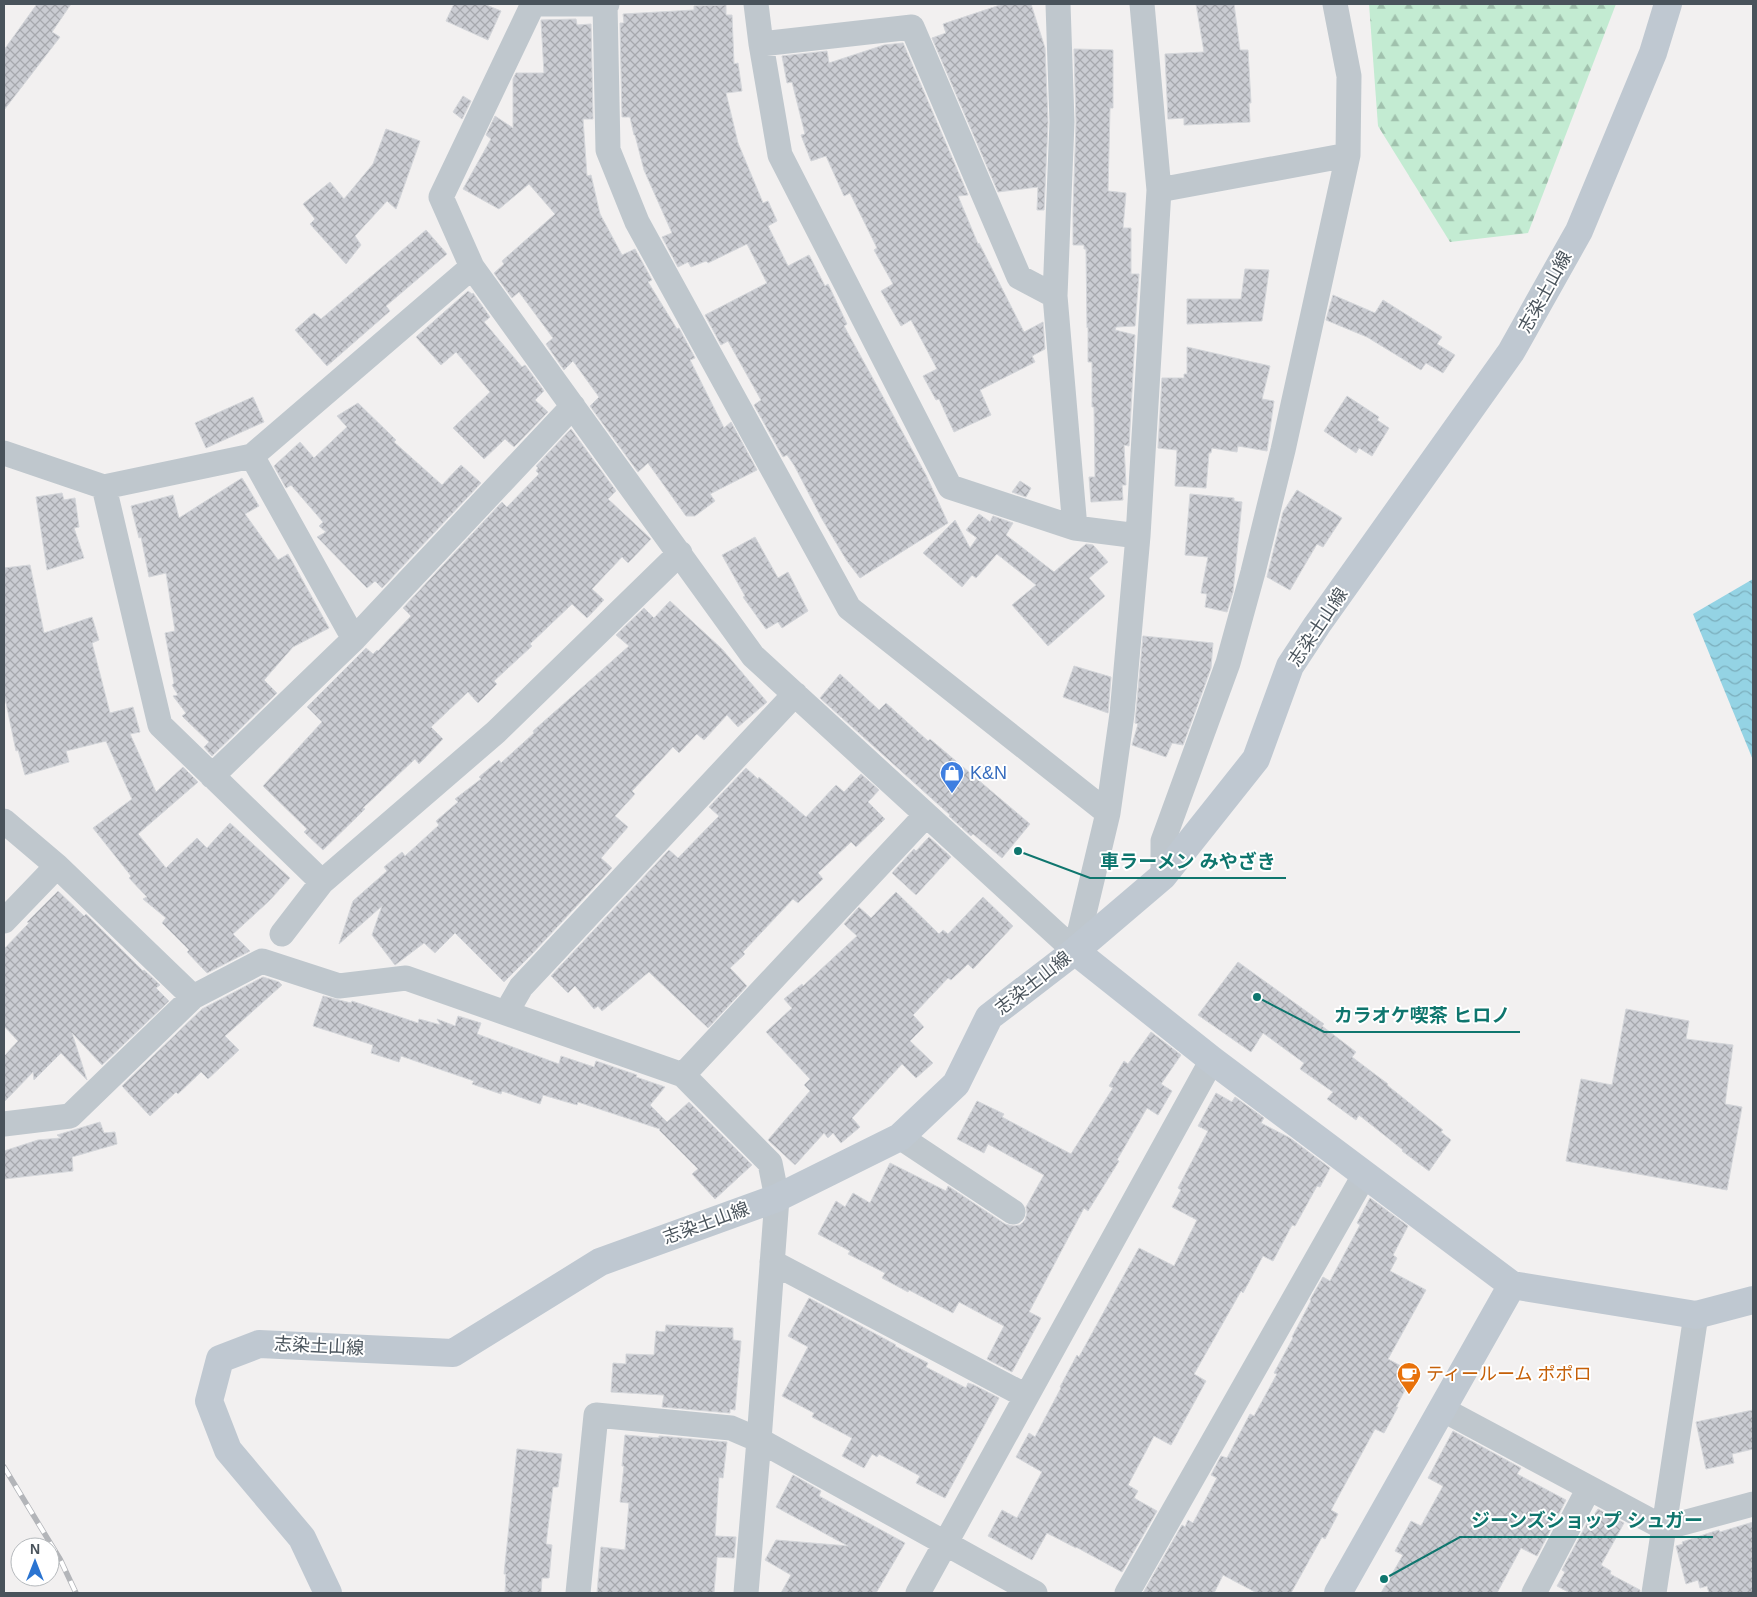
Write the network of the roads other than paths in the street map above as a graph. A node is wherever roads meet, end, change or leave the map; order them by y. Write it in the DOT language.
graph roads {
  1 [pos="533,4"];
  2 [pos="606,4"];
  3 [pos="756,4"];
  4 [pos="1058,4"];
  5 [pos="1142,4"];
  6 [pos="1335,4"];
  7 [pos="1668,4"];
  8 [pos="761,44"];
  9 [pos="1348,155"];
  10 [pos="1160,190"];
  11 [pos="472,267"];
  12 [pos="1055,296"];
  13 [pos="573,406"];
  14 [pos="4,453"];
  15 [pos="252,456"];
  16 [pos="104,487"];
  17 [pos="1075,528"];
  18 [pos="1138,536"];
  19 [pos="680,554"];
  20 [pos="354,640"];
  21 [pos="795,694"];
  22 [pos="212,776"];
  23 [pos="1108,813"];
  24 [pos="926,815"];
  25 [pos="4,821"];
  26 [pos="56,866"];
  27 [pos="1163,876"];
  28 [pos="322,882"];
  29 [pos="4,921"];
  30 [pos="282,934"];
  31 [pos="1075,951"];
  32 [pos="193,997"];
  33 [pos="506,1013"];
  34 [pos="1212,1060"];
  35 [pos="683,1075"];
  36 [pos="4,1124"];
  37 [pos="900,1137"];
  38 [pos="1365,1174"];
  39 [pos="777,1198"];
  40 [pos="1013,1212"];
  41 [pos="772,1262"];
  42 [pos="1512,1284"];
  43 [pos="1753,1300"];
  44 [pos="1696,1315"];
  45 [pos="1026,1396"];
  46 [pos="1442,1409"];
  47 [pos="759,1440"];
  48 [pos="1590,1488"];
  49 [pos="1753,1504"];
  50 [pos="1664,1528"];
  51 [pos="945,1543"];
  52 [pos="328,1593"];
  53 [pos="578,1593"];
  54 [pos="746,1593"];
  55 [pos="918,1593"];
  56 [pos="1035,1593"];
  57 [pos="1128,1593"];
  58 [pos="1338,1593"];
  59 [pos="1534,1593"];
  60 [pos="1654,1593"];
  1 -- 2 [label="street"];
  1 -- 11 [label="street"];
  2 -- 23 [label="street"];
  3 -- 8 [label="street"];
  4 -- 12 [label="street"];
  5 -- 10 [label="street"];
  6 -- 9 [label="street"];
  7 -- 27 [label="main road, 志染土山線"];
  8 -- 12 [label="street"];
  8 -- 17 [label="street"];
  9 -- 10 [label="street"];
  9 -- 27 [label="street"];
  10 -- 18 [label="street"];
  11 -- 13 [label="street"];
  11 -- 15 [label="street"];
  12 -- 17 [label="street"];
  13 -- 19 [label="street"];
  13 -- 20 [label="street"];
  14 -- 16 [label="street"];
  15 -- 16 [label="street"];
  15 -- 20 [label="street"];
  16 -- 22 [label="street"];
  17 -- 18 [label="street"];
  18 -- 23 [label="street"];
  19 -- 21 [label="street"];
  19 -- 28 [label="street"];
  20 -- 22 [label="street"];
  21 -- 24 [label="street"];
  21 -- 33 [label="street"];
  22 -- 28 [label="street"];
  23 -- 31 [label="street"];
  24 -- 31 [label="street"];
  24 -- 35 [label="street"];
  25 -- 26 [label="street"];
  26 -- 29 [label="street"];
  26 -- 32 [label="street"];
  27 -- 31 [label="main road, 志染土山線"];
  28 -- 30 [label="street"];
  31 -- 34 [label="main road"];
  31 -- 37 [label="main road, 志染土山線"];
  32 -- 33 [label="street"];
  32 -- 36 [label="street"];
  33 -- 35 [label="street"];
  34 -- 38 [label="main road"];
  34 -- 45 [label="street"];
  35 -- 39 [label="street"];
  37 -- 39 [label="main road, 志染土山線"];
  37 -- 40 [label="street"];
  38 -- 42 [label="main road"];
  38 -- 57 [label="street"];
  39 -- 41 [label="street"];
  39 -- 52 [label="main road, 志染土山線"];
  41 -- 45 [label="street"];
  41 -- 47 [label="street"];
  42 -- 44 [label="main road"];
  42 -- 46 [label="main road"];
  43 -- 44 [label="main road"];
  44 -- 50 [label="street"];
  45 -- 51 [label="street"];
  46 -- 48 [label="street"];
  46 -- 58 [label="main road"];
  47 -- 51 [label="street"];
  47 -- 53 [label="street"];
  47 -- 54 [label="street"];
  48 -- 50 [label="street"];
  48 -- 59 [label="street"];
  49 -- 50 [label="street"];
  50 -- 60 [label="street"];
  51 -- 55 [label="street"];
  51 -- 56 [label="street"];
}
